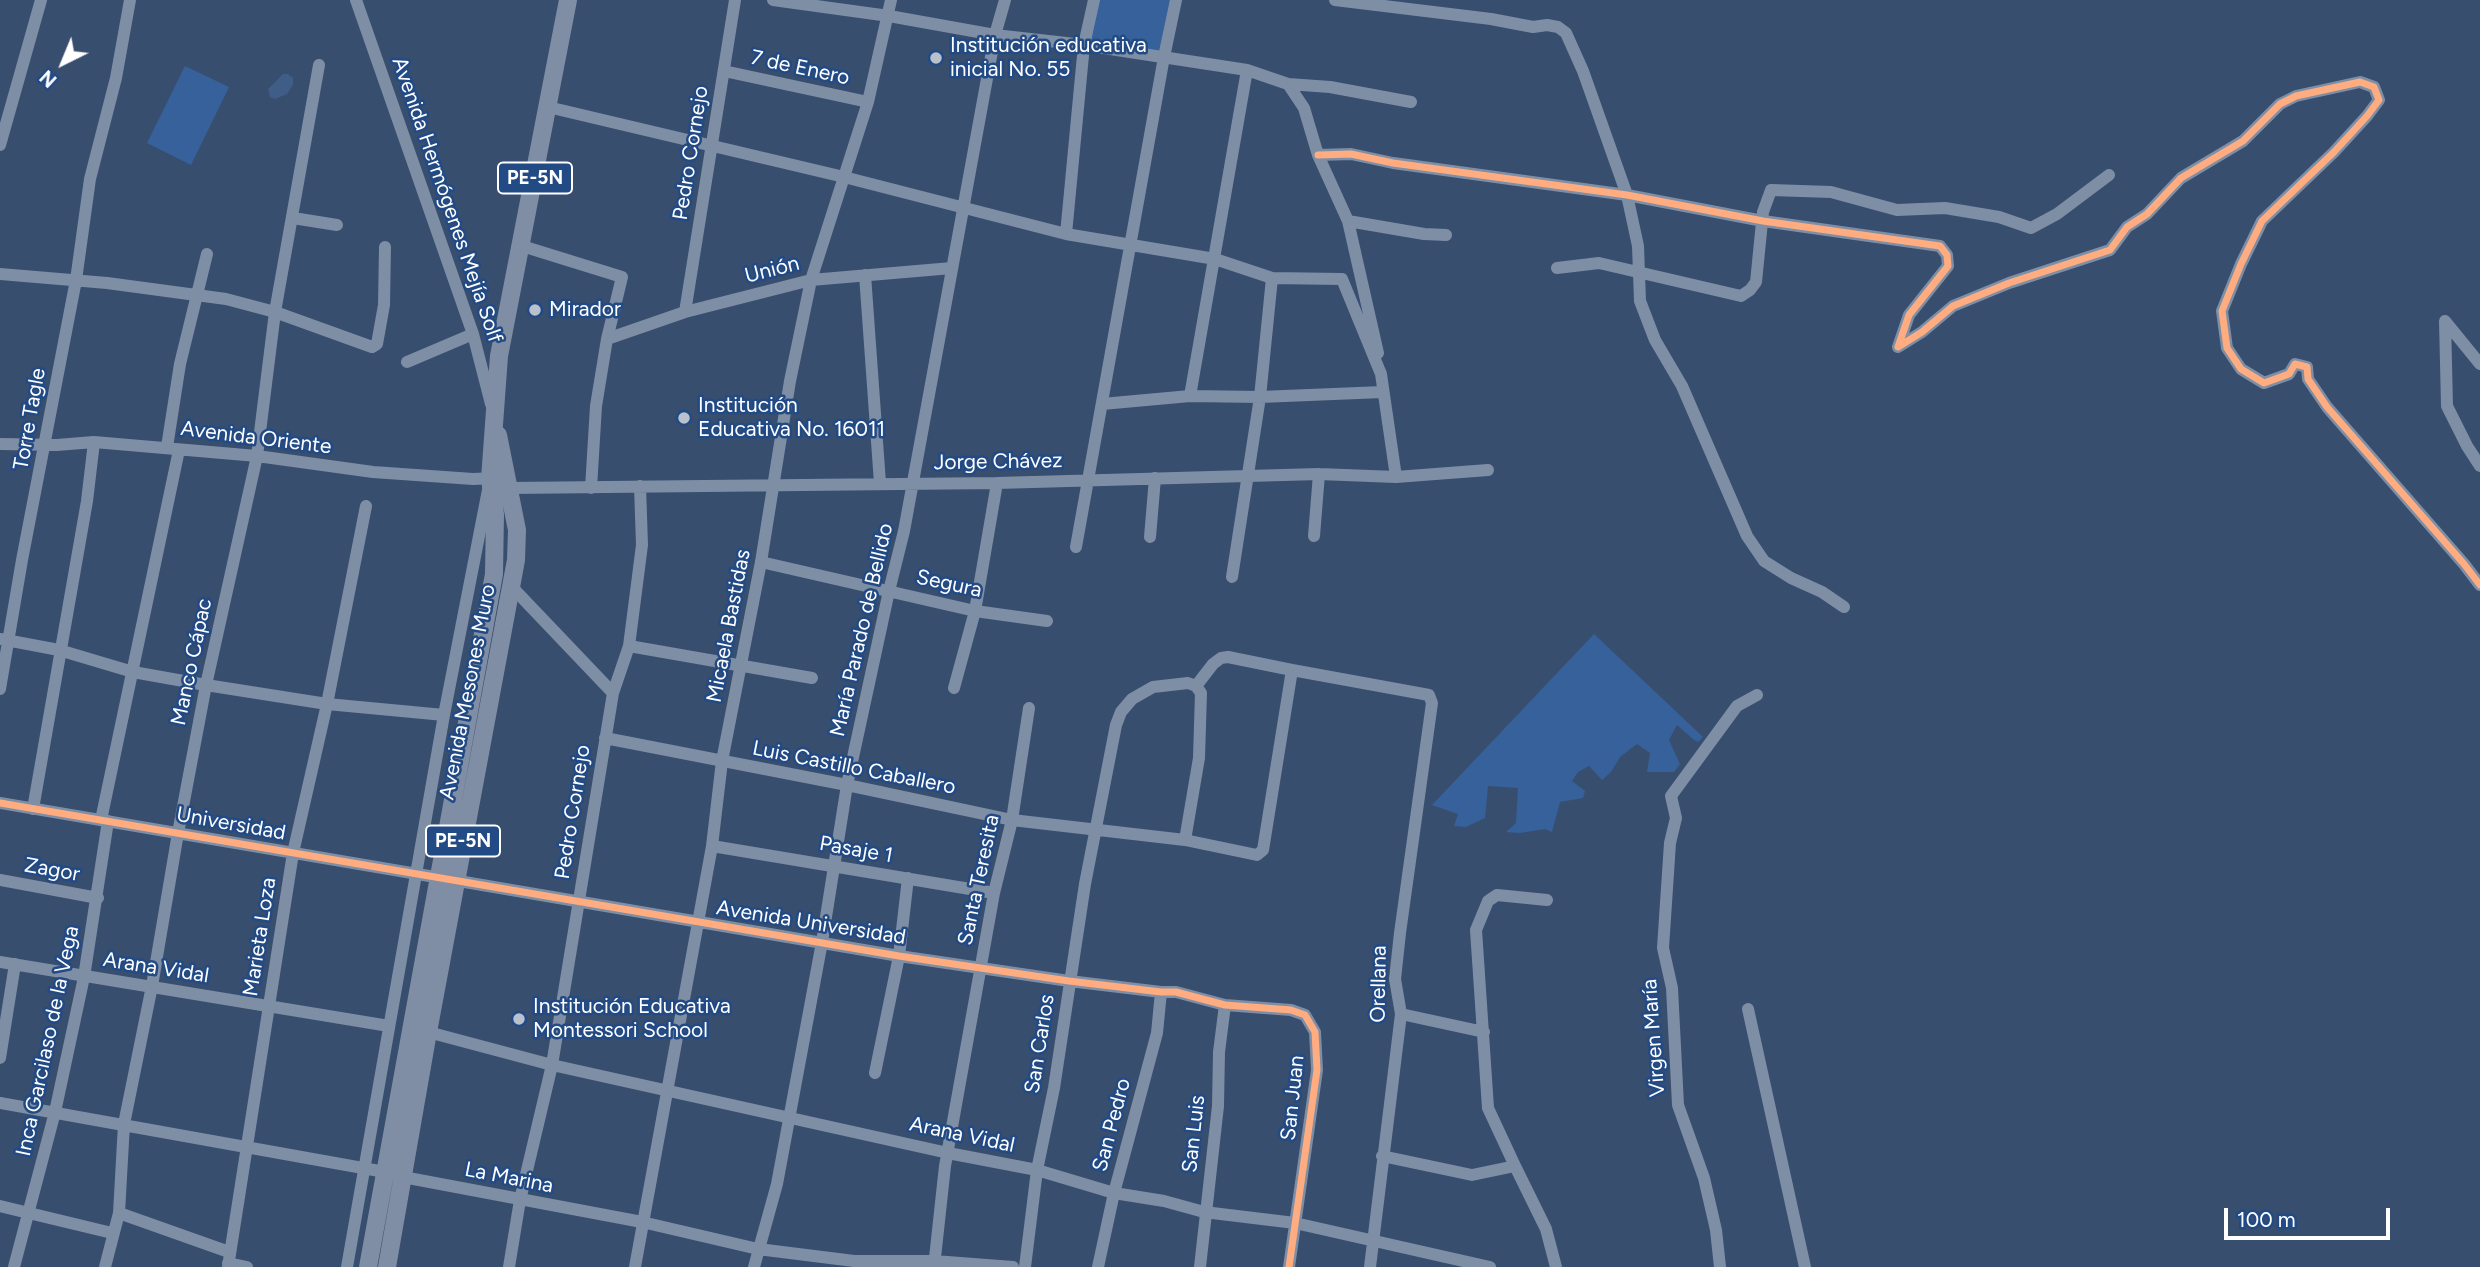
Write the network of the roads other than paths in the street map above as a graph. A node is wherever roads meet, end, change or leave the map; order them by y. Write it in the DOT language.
graph roads {
  1 [pos="41,0"];
  2 [pos="130,0"];
  3 [pos="356,0"];
  4 [pos="568,0"];
  5 [pos="735,0"];
  6 [pos="773,0"];
  7 [pos="891,0"];
  8 [pos="1005,0"];
  9 [pos="1094,0"];
  10 [pos="1176,0"];
  11 [pos="1335,0"];
  12 [pos="1378,3"];
  13 [pos="889,16"];
  14 [pos="995,35"];
  15 [pos="1084,46"];
  16 [pos="1164,57"];
  17 [pos="319,65"];
  18 [pos="1247,70"];
  19 [pos="724,71"];
  20 [pos="1288,84"];
  21 [pos="868,102"];
  22 [pos="1411,102"];
  23 [pos="548,107"];
  24 [pos="0,145"];
  25 [pos="711,146"];
  26 [pos="1318,155"];
  27 [pos="2109,175"];
  28 [pos="844,177"];
  29 [pos="1627,195"];
  30 [pos="964,207"];
  31 [pos="293,218"];
  32 [pos="1348,221"];
  33 [pos="1763,221"];
  34 [pos="337,225"];
  35 [pos="1066,234"];
  36 [pos="1446,235"];
  37 [pos="522,246"];
  38 [pos="385,247"];
  39 [pos="1131,247"];
  40 [pos="207,254"];
  41 [pos="1215,259"];
  42 [pos="952,268"];
  43 [pos="1557,268"];
  44 [pos="1637,273"];
  45 [pos="0,274"];
  46 [pos="865,275"];
  47 [pos="1272,278"];
  48 [pos="76,280"];
  49 [pos="811,280"];
  50 [pos="197,294"];
  51 [pos="275,312"];
  52 [pos="685,312"];
  53 [pos="473,334"];
  54 [pos="607,339"];
  55 [pos="407,362"];
  56 [pos="2480,365"];
  57 [pos="1381,374"];
  58 [pos="1383,392"];
  59 [pos="1190,396"];
  60 [pos="1260,397"];
  61 [pos="1102,404"];
  62 [pos="494,415"];
  63 [pos="94,442"];
  64 [pos="0,444"];
  65 [pos="44,444"];
  66 [pos="173,448"];
  67 [pos="257,456"];
  68 [pos="2480,466"];
  69 [pos="1488,470"];
  70 [pos="1319,474"];
  71 [pos="1248,477"];
  72 [pos="1396,477"];
  73 [pos="1155,478"];
  74 [pos="1089,479"];
  75 [pos="503,481"];
  76 [pos="880,483"];
  77 [pos="912,483"];
  78 [pos="997,483"];
  79 [pos="640,486"];
  80 [pos="774,486"];
  81 [pos="591,488"];
  82 [pos="366,506"];
  83 [pos="1314,536"];
  84 [pos="1150,537"];
  85 [pos="1076,547"];
  86 [pos="761,562"];
  87 [pos="1232,577"];
  88 [pos="511,586"];
  89 [pos="2480,586"];
  90 [pos="889,591"];
  91 [pos="1844,607"];
  92 [pos="975,611"];
  93 [pos="1047,621"];
  94 [pos="4,639"];
  95 [pos="629,646"];
  96 [pos="59,650"];
  97 [pos="742,667"];
  98 [pos="1292,670"];
  99 [pos="133,672"];
  100 [pos="812,678"];
  101 [pos="206,685"];
  102 [pos="1196,686"];
  103 [pos="954,688"];
  104 [pos="0,689"];
  105 [pos="614,692"];
  106 [pos="1757,695"];
  107 [pos="327,704"];
  108 [pos="1028,708"];
  109 [pos="444,715"];
  110 [pos="605,738"];
  111 [pos="722,761"];
  112 [pos="847,785"];
  113 [pos="0,803"];
  114 [pos="33,809"];
  115 [pos="1012,820"];
  116 [pos="104,821"];
  117 [pos="1097,828"];
  118 [pos="178,833"];
  119 [pos="1185,840"];
  120 [pos="712,846"];
  121 [pos="293,853"];
  122 [pos="835,866"];
  123 [pos="416,875"];
  124 [pos="908,878"];
  125 [pos="0,880"];
  126 [pos="447,880"];
  127 [pos="994,893"];
  128 [pos="98,898"];
  129 [pos="1547,900"];
  130 [pos="578,903"];
  131 [pos="698,922"];
  132 [pos="822,942"];
  133 [pos="899,956"];
  134 [pos="0,962"];
  135 [pos="15,964"];
  136 [pos="981,967"];
  137 [pos="84,977"];
  138 [pos="1069,981"];
  139 [pos="152,986"];
  140 [pos="1161,992"];
  141 [pos="1225,1005"];
  142 [pos="268,1006"];
  143 [pos="1748,1009"];
  144 [pos="1401,1014"];
  145 [pos="389,1026"];
  146 [pos="428,1032"];
  147 [pos="1484,1032"];
  148 [pos="0,1058"];
  149 [pos="552,1065"];
  150 [pos="875,1073"];
  151 [pos="668,1090"];
  152 [pos="0,1103"];
  153 [pos="55,1112"];
  154 [pos="789,1117"];
  155 [pos="124,1124"];
  156 [pos="246,1148"];
  157 [pos="947,1153"];
  158 [pos="1382,1156"];
  159 [pos="1515,1166"];
  160 [pos="365,1168"];
  161 [pos="1037,1170"];
  162 [pos="385,1172"];
  163 [pos="403,1177"];
  164 [pos="1114,1193"];
  165 [pos="520,1200"];
  166 [pos="0,1206"];
  167 [pos="27,1212"];
  168 [pos="1205,1212"];
  169 [pos="119,1213"];
  170 [pos="642,1222"];
  171 [pos="1295,1223"];
  172 [pos="112,1233"];
  173 [pos="1375,1241"];
  174 [pos="758,1249"];
  175 [pos="228,1261"];
  176 [pos="854,1264"];
  177 [pos="934,1264"];
  178 [pos="14,1267"];
  179 [pos="105,1267"];
  180 [pos="247,1267"];
  181 [pos="347,1267"];
  182 [pos="368,1267"];
  183 [pos="387,1267"];
  184 [pos="509,1267"];
  185 [pos="635,1267"];
  186 [pos="754,1267"];
  187 [pos="1013,1267"];
  188 [pos="1025,1267"];
  189 [pos="1098,1267"];
  190 [pos="1200,1267"];
  191 [pos="1289,1267"];
  192 [pos="1370,1267"];
  193 [pos="1490,1267"];
  194 [pos="1556,1267"];
  195 [pos="1720,1267"];
  196 [pos="1805,1267"];
  1 -- 24 [label="street"];
  2 -- 48 [label="street, Torre Tagle"];
  3 -- 53 [label="street, Avenida Hermógenes Mejía Solf"];
  4 -- 23 [label="highway, PE-5N"];
  5 -- 19 [label="street, Pedro Cornejo"];
  6 -- 13 [label="street"];
  7 -- 13 [label="street, Micaela Bastidas"];
  8 -- 14 [label="street, María Parado de Bellido"];
  9 -- 15 [label="street"];
  10 -- 16 [label="street"];
  11 -- 12 [label="street"];
  12 -- 29 [label="street"];
  13 -- 14 [label="street"];
  13 -- 21 [label="street, Micaela Bastidas"];
  14 -- 15 [label="street"];
  14 -- 30 [label="street, María Parado de Bellido"];
  15 -- 16 [label="street"];
  15 -- 35 [label="street"];
  16 -- 18 [label="street"];
  16 -- 39 [label="street"];
  17 -- 31 [label="street, Manco Cápac"];
  18 -- 20 [label="street"];
  18 -- 41 [label="street"];
  19 -- 21 [label="street, 7 de Enero"];
  19 -- 25 [label="street, Pedro Cornejo"];
  20 -- 22 [label="street"];
  20 -- 26 [label="street"];
  21 -- 28 [label="street, Micaela Bastidas"];
  23 -- 25 [label="street"];
  23 -- 37 [label="highway, PE-5N"];
  25 -- 28 [label="street"];
  25 -- 52 [label="street, Pedro Cornejo"];
  26 -- 29 [label="street"];
  26 -- 32 [label="street"];
  27 -- 33 [label="street"];
  28 -- 30 [label="street"];
  28 -- 49 [label="street, Micaela Bastidas"];
  29 -- 33 [label="street"];
  29 -- 44 [label="street"];
  30 -- 35 [label="street"];
  30 -- 42 [label="street, María Parado de Bellido"];
  31 -- 34 [label="street"];
  31 -- 51 [label="street, Manco Cápac"];
  32 -- 36 [label="street"];
  32 -- 57 [label="street"];
  33 -- 44 [label="street"];
  33 -- 89 [label="street"];
  35 -- 39 [label="street"];
  37 -- 54 [label="street"];
  37 -- 62 [label="highway, PE-5N"];
  38 -- 51 [label="street"];
  39 -- 41 [label="street"];
  39 -- 61 [label="street"];
  40 -- 50 [label="street, Inca Garcilaso de la Vega"];
  41 -- 47 [label="street"];
  41 -- 59 [label="street"];
  42 -- 46 [label="street, Unión"];
  42 -- 77 [label="street, María Parado de Bellido"];
  43 -- 44 [label="street"];
  44 -- 91 [label="street"];
  45 -- 48 [label="street"];
  46 -- 49 [label="street, Unión"];
  46 -- 76 [label="street"];
  47 -- 57 [label="street"];
  47 -- 60 [label="street"];
  48 -- 50 [label="street"];
  48 -- 65 [label="street, Torre Tagle"];
  49 -- 52 [label="street, Unión"];
  49 -- 80 [label="street, Micaela Bastidas"];
  50 -- 51 [label="street"];
  50 -- 66 [label="street, Inca Garcilaso de la Vega"];
  51 -- 67 [label="street, Manco Cápac"];
  52 -- 54 [label="street, Unión"];
  53 -- 55 [label="street"];
  53 -- 62 [label="street, Avenida Hermógenes Mejía Solf"];
  54 -- 81 [label="street"];
  56 -- 68 [label="street"];
  57 -- 58 [label="street"];
  58 -- 60 [label="street"];
  58 -- 72 [label="street"];
  59 -- 60 [label="street"];
  59 -- 61 [label="street"];
  60 -- 71 [label="street"];
  61 -- 74 [label="street"];
  62 -- 75 [label="highway, PE-5N"];
  63 -- 65 [label="street, Avenida Oriente"];
  63 -- 66 [label="street, Avenida Oriente"];
  63 -- 96 [label="street"];
  64 -- 65 [label="street, Avenida Oriente"];
  65 -- 94 [label="street, Torre Tagle"];
  66 -- 67 [label="street, Avenida Oriente"];
  66 -- 99 [label="street, Inca Garcilaso de la Vega"];
  67 -- 75 [label="street, Avenida Oriente"];
  67 -- 101 [label="street, Manco Cápac"];
  69 -- 72 [label="street, Jorge Chávez"];
  70 -- 71 [label="street, Jorge Chávez"];
  70 -- 72 [label="street, Jorge Chávez"];
  70 -- 83 [label="street"];
  71 -- 73 [label="street, Jorge Chávez"];
  71 -- 87 [label="street"];
  73 -- 74 [label="street, Jorge Chávez"];
  73 -- 84 [label="street"];
  74 -- 78 [label="street, Jorge Chávez"];
  74 -- 85 [label="street"];
  75 -- 81 [label="street, Jorge Chávez"];
  75 -- 88 [label="highway, Avenida Mesones Muro / PE-5N"];
  75 -- 109 [label="street"];
  75 -- 126 [label="highway, PE-5N"];
  76 -- 77 [label="street, Jorge Chávez"];
  76 -- 80 [label="street, Jorge Chávez"];
  77 -- 78 [label="street, Jorge Chávez"];
  77 -- 90 [label="street, María Parado de Bellido"];
  78 -- 92 [label="street"];
  79 -- 80 [label="street, Jorge Chávez"];
  79 -- 81 [label="street, Jorge Chávez"];
  79 -- 95 [label="street, Pedro Cornejo"];
  80 -- 86 [label="street, Micaela Bastidas"];
  82 -- 107 [label="street, Marieta Loza"];
  86 -- 90 [label="street, Segura"];
  86 -- 97 [label="street, Micaela Bastidas"];
  88 -- 105 [label="street"];
  88 -- 126 [label="highway, Avenida Mesones Muro / PE-5N"];
  90 -- 92 [label="street, Segura"];
  90 -- 112 [label="street, María Parado de Bellido"];
  92 -- 93 [label="street, Segura"];
  92 -- 103 [label="street"];
  94 -- 96 [label="street"];
  94 -- 104 [label="street, Torre Tagle"];
  95 -- 97 [label="street"];
  95 -- 105 [label="street, Pedro Cornejo"];
  96 -- 99 [label="street"];
  96 -- 114 [label="street"];
  97 -- 100 [label="street"];
  97 -- 111 [label="street, Micaela Bastidas"];
  98 -- 102 [label="street"];
  98 -- 119 [label="street, Luis Castillo Caballero"];
  98 -- 144 [label="street, Orellana"];
  99 -- 101 [label="street"];
  99 -- 116 [label="street, Inca Garcilaso de la Vega"];
  101 -- 107 [label="street"];
  101 -- 118 [label="street, Manco Cápac"];
  102 -- 117 [label="street, San Carlos"];
  102 -- 119 [label="street"];
  105 -- 110 [label="street, Pedro Cornejo"];
  106 -- 195 [label="street, Virgen María"];
  107 -- 109 [label="street"];
  107 -- 121 [label="street, Marieta Loza"];
  108 -- 115 [label="street, Santa Teresita"];
  109 -- 123 [label="street"];
  110 -- 111 [label="street, Luis Castillo Caballero"];
  110 -- 130 [label="street, Pedro Cornejo"];
  111 -- 112 [label="street, Luis Castillo Caballero"];
  111 -- 120 [label="street, Micaela Bastidas"];
  112 -- 115 [label="street, Luis Castillo Caballero"];
  112 -- 122 [label="street, María Parado de Bellido"];
  113 -- 114 [label="street, Universidad"];
  114 -- 116 [label="street, Universidad"];
  115 -- 117 [label="street, Luis Castillo Caballero"];
  115 -- 127 [label="street, Santa Teresita"];
  116 -- 118 [label="street, Universidad"];
  116 -- 128 [label="street, Inca Garcilaso de la Vega"];
  117 -- 119 [label="street, Luis Castillo Caballero"];
  117 -- 138 [label="street, San Carlos"];
  118 -- 121 [label="street, Universidad"];
  118 -- 139 [label="street, Manco Cápac"];
  120 -- 122 [label="street, Pasaje 1"];
  120 -- 131 [label="street, Micaela Bastidas"];
  121 -- 123 [label="street, Universidad"];
  121 -- 142 [label="street, Marieta Loza"];
  122 -- 124 [label="street, Pasaje 1"];
  122 -- 132 [label="street, María Parado de Bellido"];
  123 -- 126 [label="street, Universidad"];
  123 -- 145 [label="street"];
  124 -- 127 [label="street, Pasaje 1"];
  124 -- 133 [label="street"];
  125 -- 128 [label="street, Zagor"];
  126 -- 130 [label="street, Avenida Universidad"];
  126 -- 146 [label="highway, Avenida Mesones Muro / PE-5N"];
  126 -- 162 [label="highway, PE-5N"];
  127 -- 136 [label="street, Santa Teresita"];
  128 -- 137 [label="street, Inca Garcilaso de la Vega"];
  129 -- 147 [label="street"];
  130 -- 131 [label="street, Avenida Universidad"];
  130 -- 149 [label="street, Pedro Cornejo"];
  131 -- 132 [label="street, Avenida Universidad"];
  131 -- 151 [label="street, Micaela Bastidas"];
  132 -- 133 [label="street, Avenida Universidad"];
  132 -- 154 [label="street, María Parado de Bellido"];
  133 -- 136 [label="street, Avenida Universidad"];
  133 -- 150 [label="street"];
  134 -- 135 [label="street, Arana Vidal"];
  135 -- 137 [label="street, Arana Vidal"];
  135 -- 148 [label="street"];
  136 -- 138 [label="street, Avenida Universidad"];
  136 -- 157 [label="street, Santa Teresita"];
  137 -- 139 [label="street, Arana Vidal"];
  137 -- 153 [label="street, Inca Garcilaso de la Vega"];
  138 -- 140 [label="street, Avenida Universidad"];
  138 -- 161 [label="street, San Carlos"];
  139 -- 142 [label="street, Arana Vidal"];
  139 -- 155 [label="street, Manco Cápac"];
  140 -- 141 [label="street, San Juan"];
  140 -- 164 [label="street, San Pedro"];
  141 -- 168 [label="street, San Luis"];
  141 -- 171 [label="street, San Juan"];
  142 -- 145 [label="street, Arana Vidal"];
  142 -- 156 [label="street, Marieta Loza"];
  143 -- 196 [label="street"];
  144 -- 147 [label="street"];
  144 -- 158 [label="street, Orellana"];
  145 -- 160 [label="street"];
  146 -- 149 [label="street, Arana Vidal"];
  146 -- 163 [label="highway, Avenida Mesones Muro / PE-5N"];
  147 -- 159 [label="street"];
  149 -- 151 [label="street, Arana Vidal"];
  149 -- 165 [label="street, Pedro Cornejo"];
  151 -- 154 [label="street, Arana Vidal"];
  151 -- 170 [label="street, Micaela Bastidas"];
  152 -- 153 [label="street, La Marina"];
  153 -- 155 [label="street, La Marina"];
  153 -- 167 [label="street, Inca Garcilaso de la Vega"];
  154 -- 157 [label="street, Arana Vidal"];
  154 -- 174 [label="street, María Parado de Bellido"];
  155 -- 156 [label="street, La Marina"];
  155 -- 169 [label="street, Manco Cápac"];
  156 -- 160 [label="street, La Marina"];
  156 -- 175 [label="street, Marieta Loza"];
  157 -- 161 [label="street, Arana Vidal"];
  157 -- 177 [label="street, Santa Teresita"];
  158 -- 159 [label="street"];
  158 -- 173 [label="street, Orellana"];
  159 -- 194 [label="street"];
  160 -- 162 [label="street, La Marina"];
  160 -- 181 [label="street"];
  161 -- 164 [label="street, Arana Vidal"];
  161 -- 188 [label="street, San Carlos"];
  162 -- 163 [label="street, La Marina"];
  162 -- 182 [label="highway, PE-5N"];
  163 -- 165 [label="street, La Marina"];
  163 -- 183 [label="highway, Avenida Mesones Muro / PE-5N"];
  164 -- 168 [label="street, Arana Vidal"];
  164 -- 189 [label="street, San Pedro"];
  165 -- 170 [label="street, La Marina"];
  165 -- 184 [label="street, Pedro Cornejo"];
  166 -- 167 [label="street"];
  167 -- 172 [label="street"];
  167 -- 178 [label="street, Inca Garcilaso de la Vega"];
  168 -- 171 [label="street, Arana Vidal"];
  168 -- 190 [label="street, San Luis"];
  169 -- 172 [label="street, Manco Cápac"];
  169 -- 175 [label="street"];
  170 -- 174 [label="street, La Marina"];
  170 -- 185 [label="street, Micaela Bastidas"];
  171 -- 173 [label="street, Arana Vidal"];
  171 -- 191 [label="street, San Juan"];
  172 -- 179 [label="street, Manco Cápac"];
  173 -- 192 [label="street, Orellana"];
  173 -- 193 [label="street, Arana Vidal"];
  174 -- 176 [label="street, La Marina"];
  174 -- 186 [label="street, María Parado de Bellido"];
  175 -- 180 [label="street"];
  176 -- 177 [label="street, La Marina"];
  177 -- 187 [label="street, La Marina"];
}
